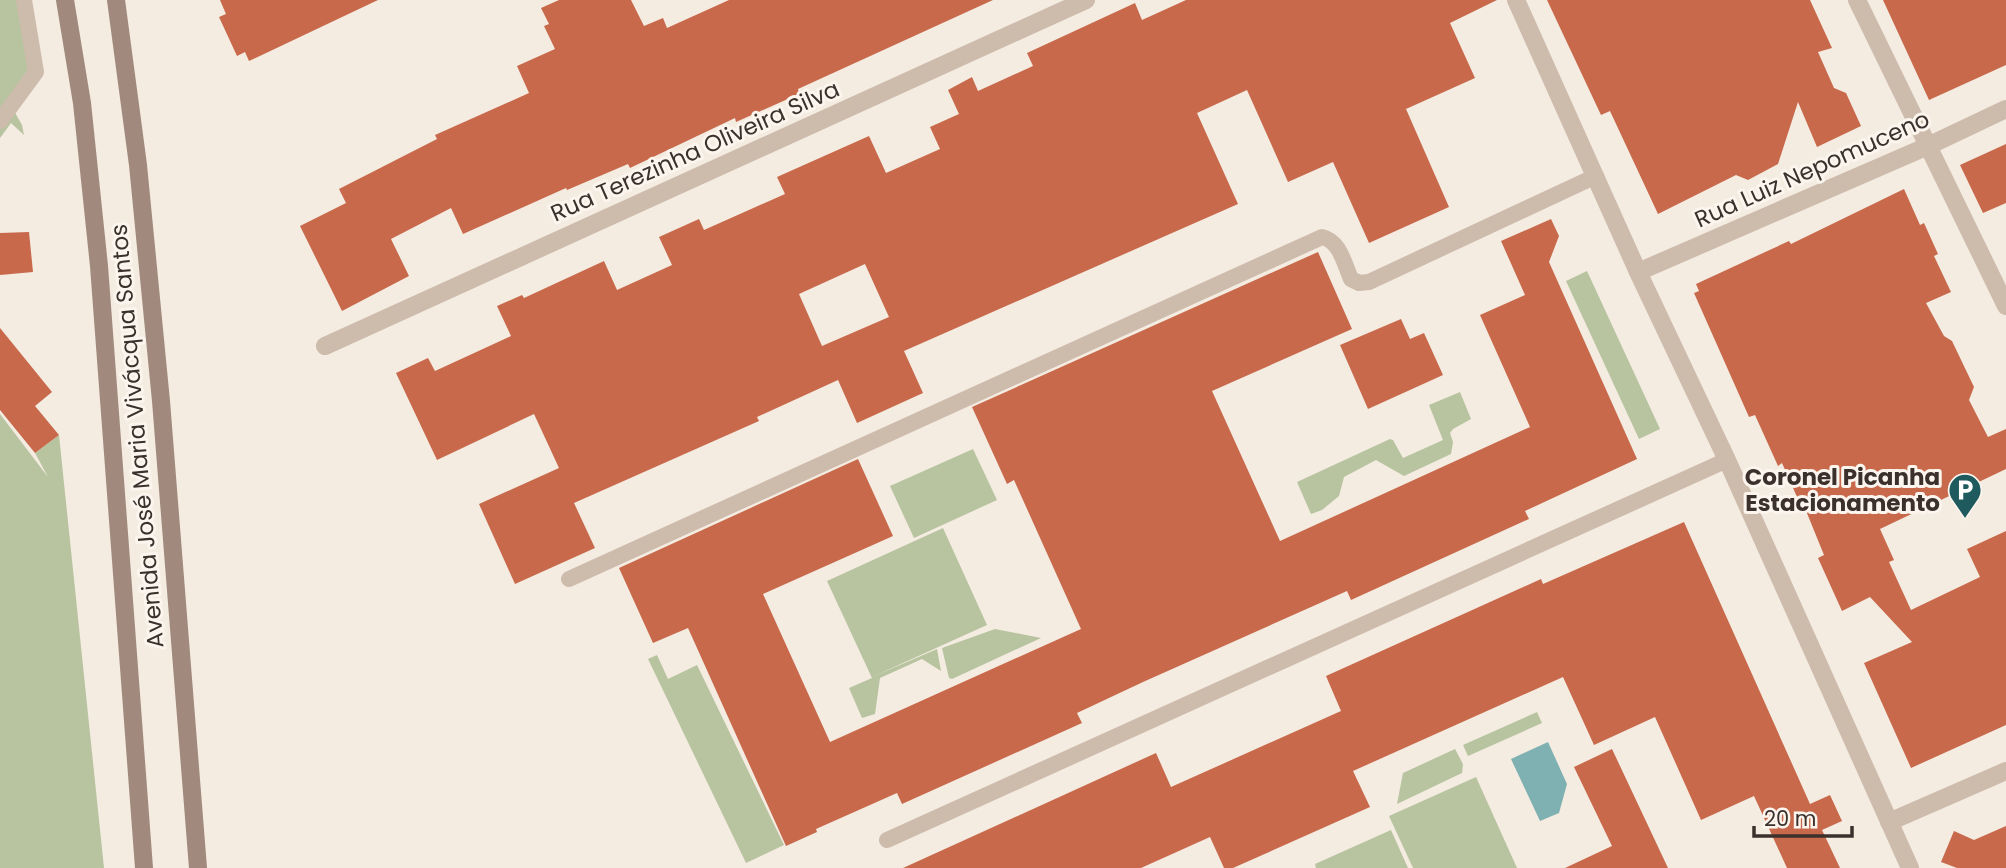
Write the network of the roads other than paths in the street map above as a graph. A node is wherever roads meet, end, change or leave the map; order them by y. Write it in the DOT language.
graph roads {
  1 [pos="24,0"];
  2 [pos="65,0"];
  3 [pos="116,0"];
  4 [pos="1086,0"];
  5 [pos="1516,0"];
  6 [pos="1857,0"];
  7 [pos="2006,109"];
  8 [pos="0,121"];
  9 [pos="1928,146"];
  10 [pos="1596,176"];
  11 [pos="1638,272"];
  12 [pos="2006,306"];
  13 [pos="325,346"];
  14 [pos="1727,460"];
  15 [pos="569,579"];
  16 [pos="2006,771"];
  17 [pos="1889,822"];
  18 [pos="887,840"];
  19 [pos="144,868"];
  20 [pos="198,868"];
  21 [pos="1910,868"];
  1 -- 8 [label="lane"];
  2 -- 19 [label="main road, Avenida José Maria Vivácqua Santos"];
  3 -- 20 [label="main road, Avenida José Maria Vivácqua Santos"];
  4 -- 13 [label="street, Rua Terezinha Oliveira Silva"];
  5 -- 10 [label="street"];
  6 -- 9 [label="street"];
  7 -- 9 [label="street, Rua Luiz Nepomuceno"];
  9 -- 11 [label="street, Rua Luiz Nepomuceno"];
  9 -- 12 [label="street"];
  10 -- 11 [label="street"];
  10 -- 15 [label="lane"];
  11 -- 14 [label="street"];
  14 -- 17 [label="street"];
  14 -- 18 [label="lane"];
  16 -- 17 [label="street"];
  17 -- 21 [label="street"];
}
